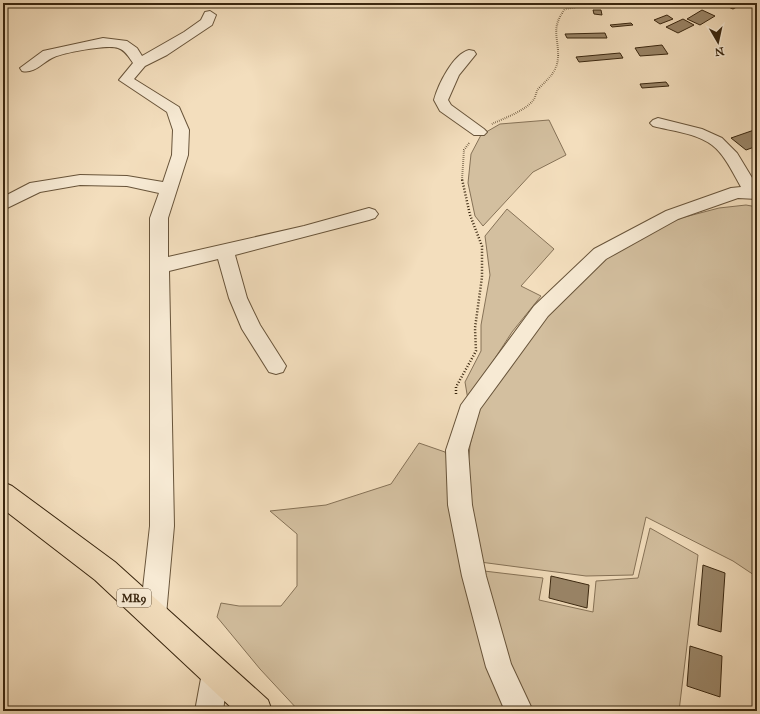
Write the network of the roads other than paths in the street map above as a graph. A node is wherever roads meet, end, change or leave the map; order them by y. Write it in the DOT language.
graph roads {
  1 [pos="210,15"];
  2 [pos="469,54"];
  3 [pos="140,63"];
  4 [pos="27,68"];
  5 [pos="658,122"];
  6 [pos="479,132"];
  7 [pos="168,189"];
  8 [pos="755,192"];
  9 [pos="3,204"];
  10 [pos="369,214"];
  11 [pos="225,251"];
  12 [pos="160,266"];
  13 [pos="276,366"];
  14 [pos="3,494"];
  15 [pos="153,615"];
  16 [pos="215,673"];
  17 [pos="209,711"];
  18 [pos="257,711"];
  19 [pos="519,711"];
  1 -- 3 [label="street"];
  2 -- 6 [label="street"];
  3 -- 4 [label="street"];
  3 -- 7 [label="street"];
  5 -- 8 [label="street"];
  7 -- 9 [label="street"];
  7 -- 12 [label="street"];
  8 -- 19 [label="street"];
  10 -- 11 [label="street"];
  11 -- 12 [label="street"];
  11 -- 13 [label="street"];
  12 -- 15 [label="street"];
  14 -- 15 [label="main road, MR9"];
  15 -- 16 [label="main road, MR9"];
  16 -- 17 [label="street"];
  16 -- 18 [label="main road, MR9"];
}
